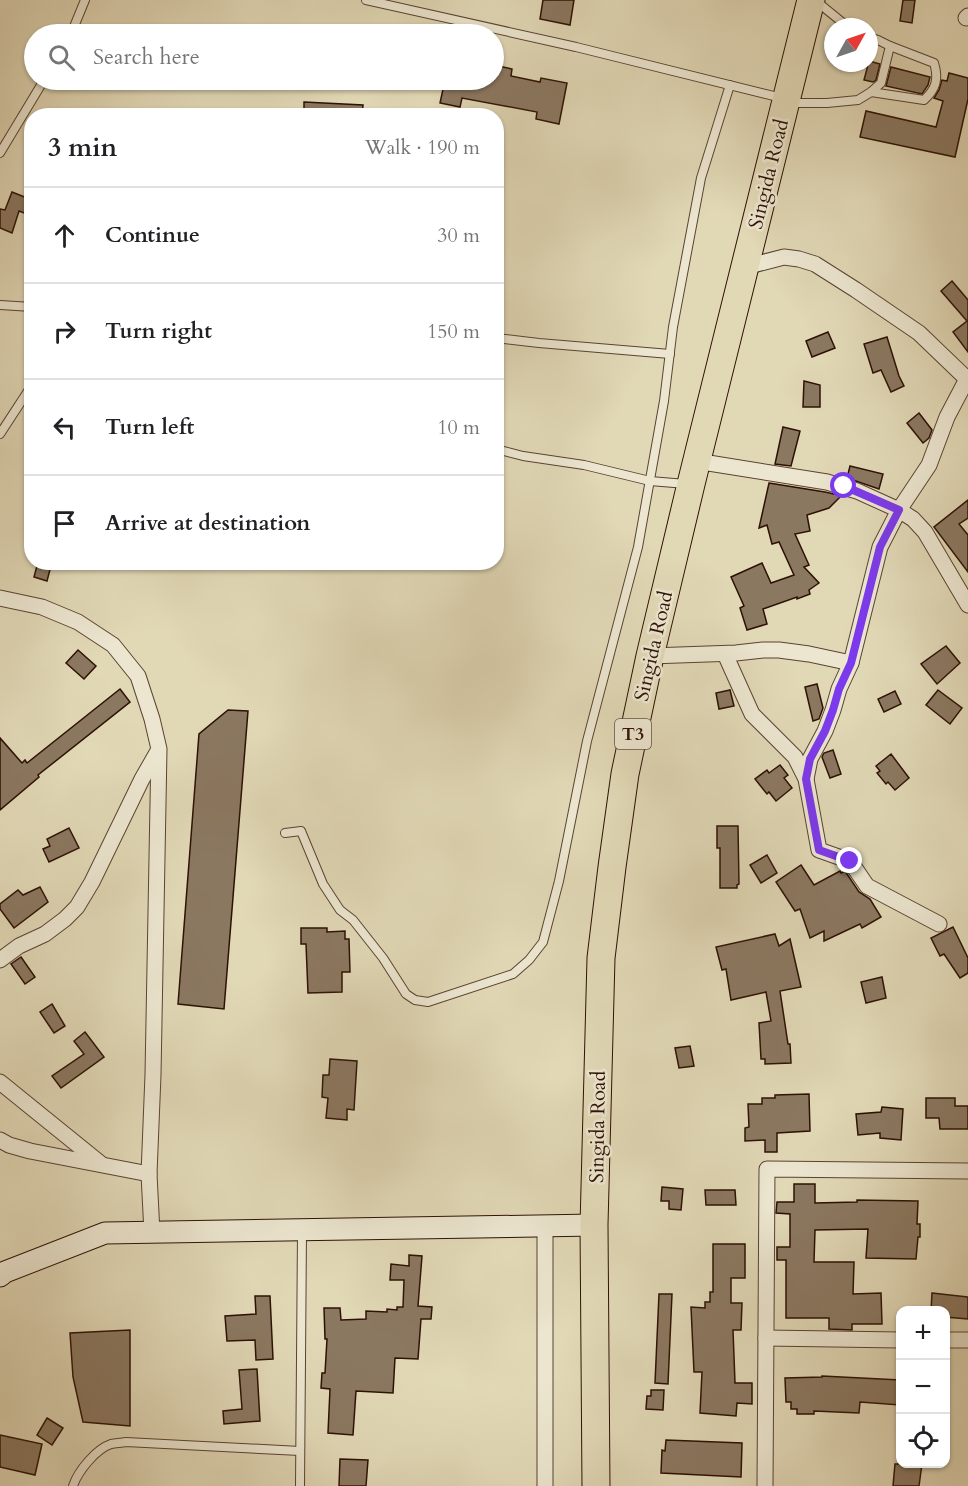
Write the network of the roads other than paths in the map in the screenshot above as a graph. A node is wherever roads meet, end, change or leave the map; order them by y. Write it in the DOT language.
graph roads {
  1 [pos="85,0"];
  2 [pos="366,0"];
  3 [pos="813,0"];
  4 [pos="836,18"];
  5 [pos="75,24"];
  6 [pos="473,24"];
  7 [pos="504,31"];
  8 [pos="878,39"];
  9 [pos="890,46"];
  10 [pos="730,85"];
  11 [pos="38,90"];
  12 [pos="871,93"];
  13 [pos="786,100"];
  14 [pos="27,108"];
  15 [pos="24,113"];
  16 [pos="0,153"];
  17 [pos="745,267"];
  18 [pos="0,304"];
  19 [pos="24,306"];
  20 [pos="504,339"];
  21 [pos="670,354"];
  22 [pos="968,378"];
  23 [pos="24,397"];
  24 [pos="0,434"];
  25 [pos="504,451"];
  26 [pos="694,473"];
  27 [pos="650,481"];
  28 [pos="899,510"];
  29 [pos="0,598"];
  30 [pos="968,605"];
  31 [pos="724,654"];
  32 [pos="650,656"];
  33 [pos="851,663"];
  34 [pos="159,749"];
  35 [pos="806,779"];
  36 [pos="285,833"];
  37 [pos="939,924"];
  38 [pos="0,960"];
  39 [pos="0,1082"];
  40 [pos="0,1140"];
  41 [pos="104,1166"];
  42 [pos="968,1171"];
  43 [pos="148,1174"];
  44 [pos="545,1226"];
  45 [pos="594,1226"];
  46 [pos="302,1231"];
  47 [pos="152,1233"];
  48 [pos="0,1276"];
  49 [pos="766,1338"];
  50 [pos="896,1340"];
  51 [pos="950,1340"];
  52 [pos="968,1340"];
  53 [pos="300,1450"];
  54 [pos="73,1486"];
  55 [pos="300,1486"];
  56 [pos="545,1486"];
  57 [pos="596,1486"];
  58 [pos="765,1486"];
  1 -- 5 [label="lane"];
  2 -- 6 [label="lane"];
  3 -- 4 [label="lane"];
  3 -- 13 [label="highway, Singida Road / T3"];
  7 -- 10 [label="lane"];
  8 -- 9 [label="lane"];
  9 -- 12 [label="lane"];
  9 -- 12 [label="lane"];
  10 -- 13 [label="lane"];
  10 -- 21 [label="lane"];
  11 -- 14 [label="lane"];
  12 -- 13 [label="lane"];
  13 -- 17 [label="highway, Singida Road / T3"];
  15 -- 16 [label="lane"];
  17 -- 22 [label="street"];
  17 -- 26 [label="highway, Singida Road / T3"];
  18 -- 19 [label="lane"];
  20 -- 21 [label="lane"];
  21 -- 27 [label="lane"];
  22 -- 28 [label="street"];
  23 -- 24 [label="lane"];
  25 -- 27 [label="lane"];
  26 -- 27 [label="lane"];
  26 -- 28 [label="street"];
  26 -- 32 [label="highway, Singida Road / T3"];
  27 -- 36 [label="lane"];
  28 -- 30 [label="street"];
  28 -- 33 [label="street"];
  29 -- 34 [label="street"];
  31 -- 32 [label="street"];
  31 -- 33 [label="street"];
  31 -- 35 [label="street"];
  32 -- 45 [label="highway, Singida Road / T3"];
  33 -- 35 [label="street"];
  34 -- 38 [label="street"];
  34 -- 43 [label="street"];
  35 -- 37 [label="street"];
  39 -- 41 [label="street"];
  40 -- 41 [label="street"];
  41 -- 43 [label="street"];
  42 -- 49 [label="street"];
  43 -- 47 [label="street"];
  44 -- 45 [label="street"];
  44 -- 46 [label="street"];
  44 -- 56 [label="street"];
  45 -- 57 [label="highway, Singida Road / T3"];
  46 -- 47 [label="street"];
  46 -- 53 [label="lane"];
  47 -- 48 [label="street"];
  49 -- 50 [label="street"];
  49 -- 58 [label="street"];
  51 -- 52 [label="street"];
  53 -- 54 [label="lane"];
  53 -- 55 [label="lane"];
}
